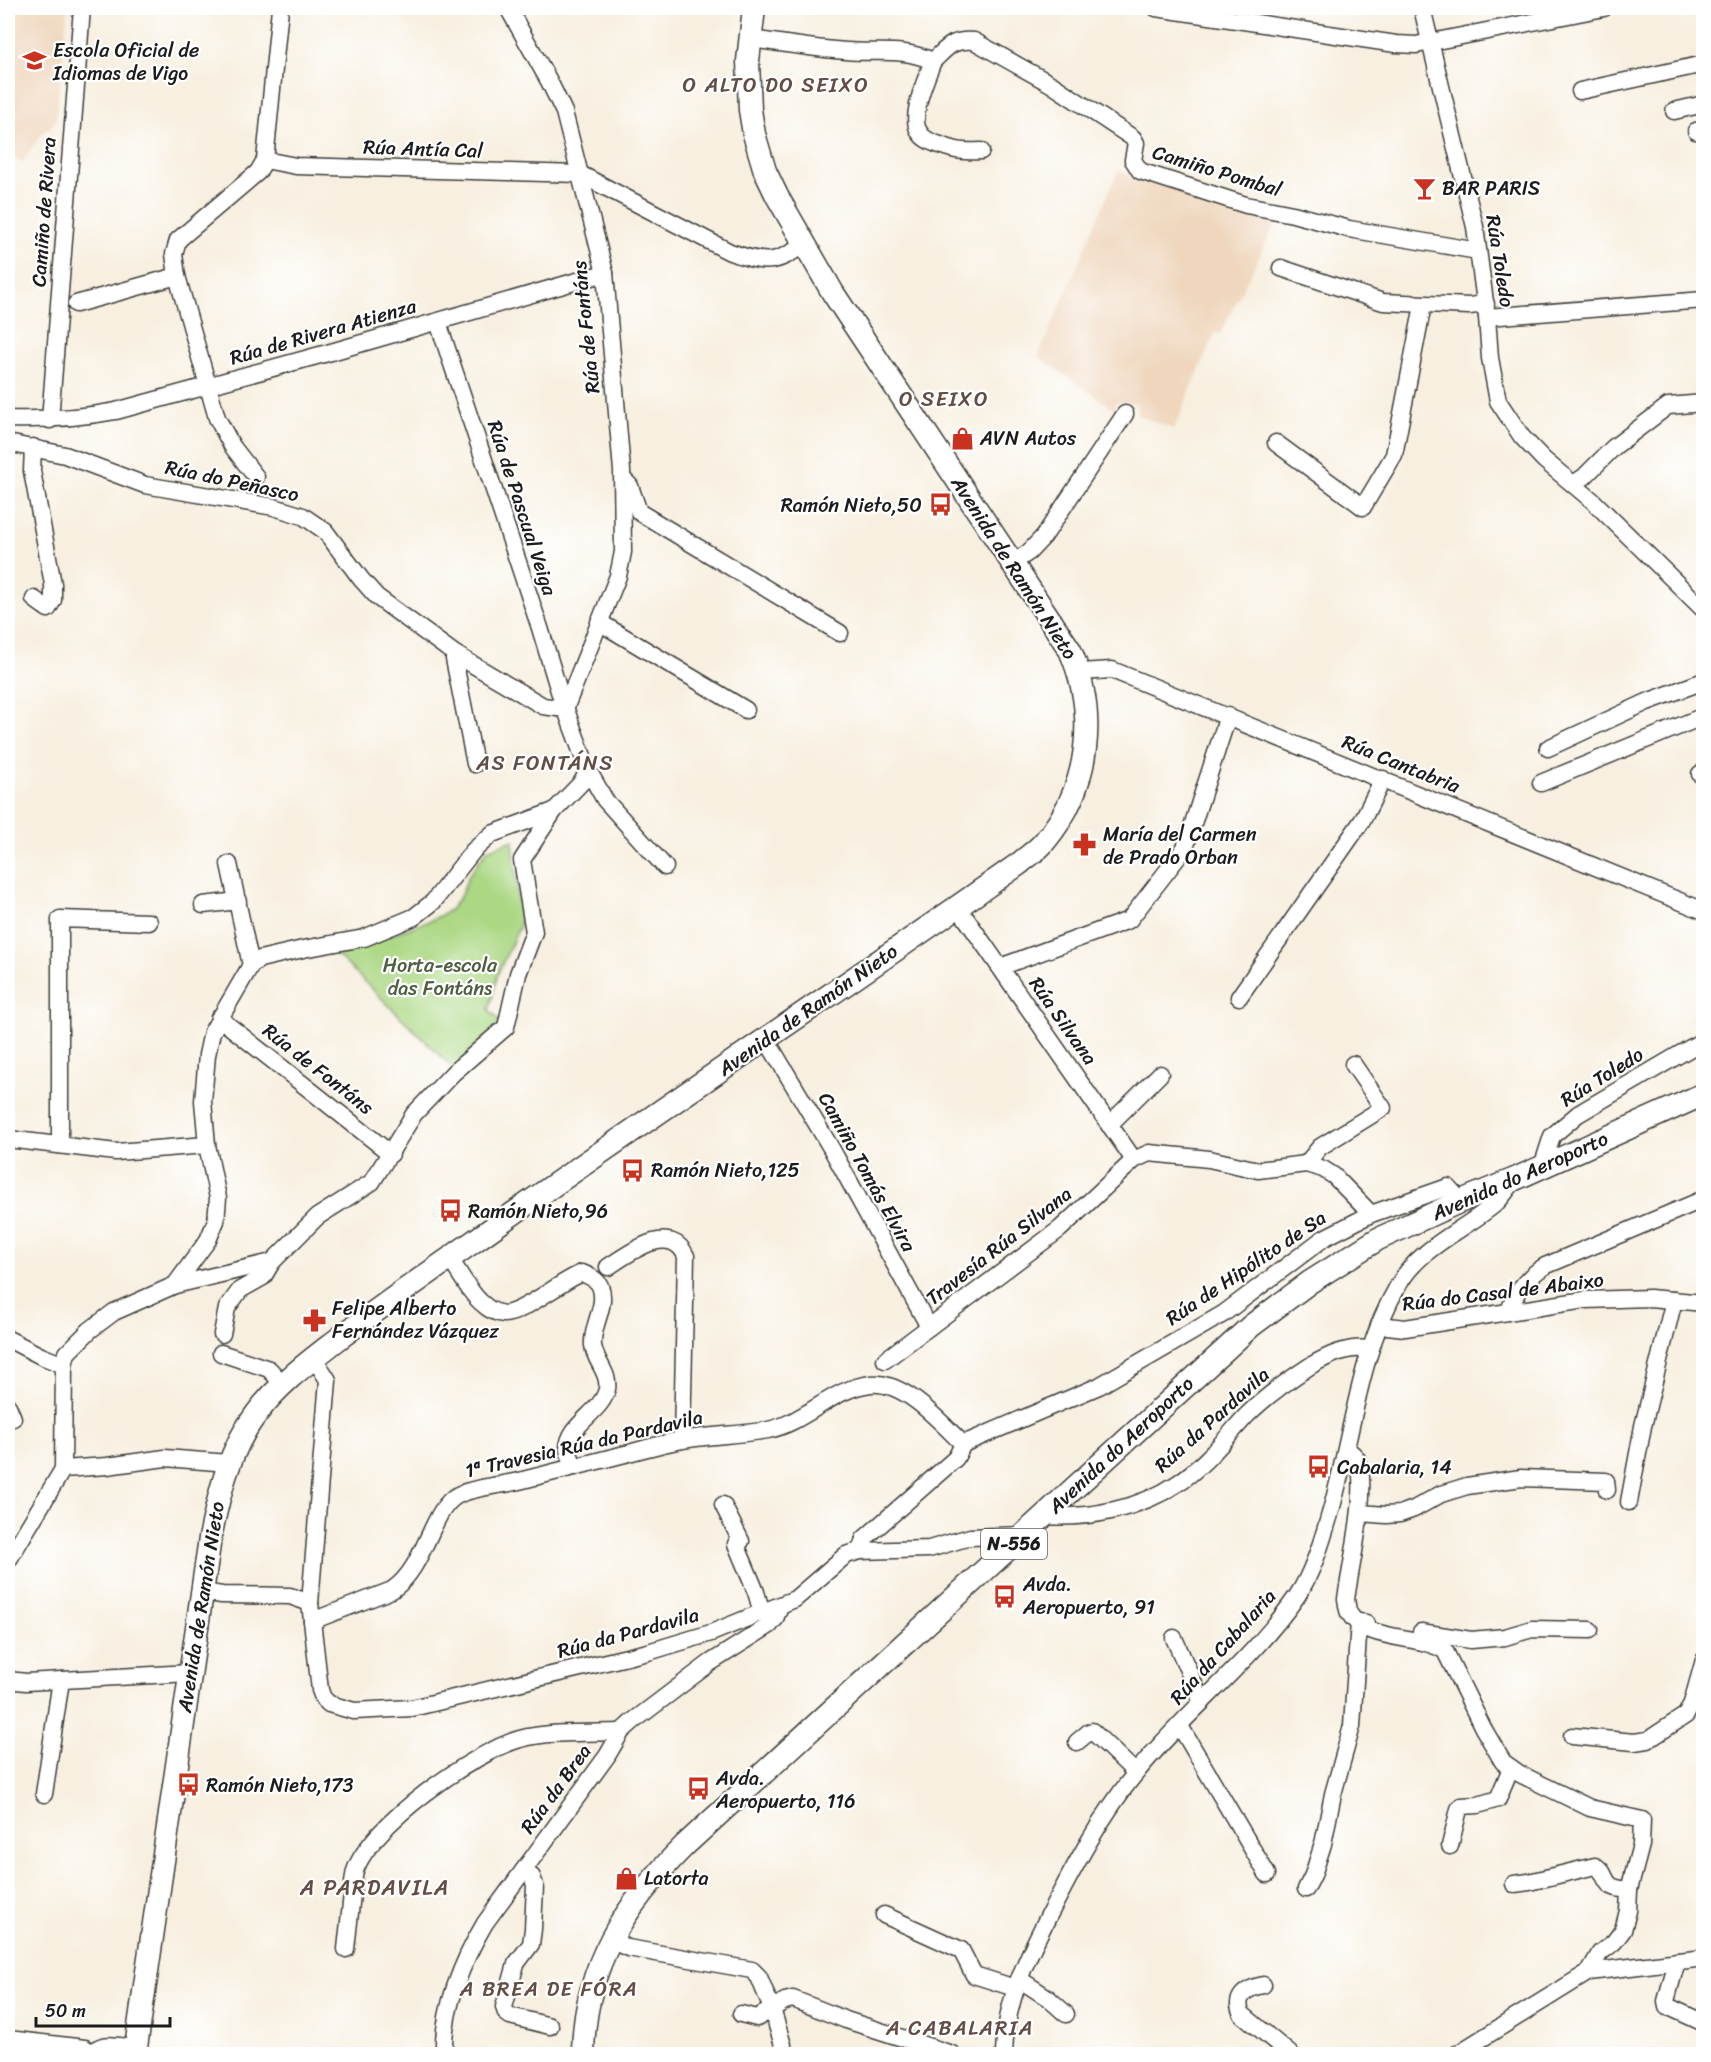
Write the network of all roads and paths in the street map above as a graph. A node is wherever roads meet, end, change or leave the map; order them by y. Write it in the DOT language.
graph roads {
  1 [pos="82,8"];
  2 [pos="280,8"];
  3 [pos="508,8"];
  4 [pos="754,8"];
  5 [pos="1156,8"];
  6 [pos="1422,8"];
  7 [pos="1604,8"];
  8 [pos="1177,10"];
  9 [pos="1564,11"];
  10 [pos="750,39"];
  11 [pos="1430,43"];
  12 [pos="933,61"];
  13 [pos="1704,64"];
  14 [pos="1580,91"];
  15 [pos="1704,104"];
  16 [pos="1674,111"];
  17 [pos="981,151"];
  18 [pos="265,160"];
  19 [pos="579,174"];
  20 [pos="805,243"];
  21 [pos="1478,251"];
  22 [pos="1281,268"];
  23 [pos="604,273"];
  24 [pos="177,276"];
  25 [pos="1704,300"];
  26 [pos="76,304"];
  27 [pos="1423,305"];
  28 [pos="1486,310"];
  29 [pos="438,322"];
  30 [pos="206,386"];
  31 [pos="1704,403"];
  32 [pos="1125,414"];
  33 [pos="8,419"];
  34 [pos="50,420"];
  35 [pos="8,443"];
  36 [pos="1276,443"];
  37 [pos="33,447"];
  38 [pos="256,477"];
  39 [pos="622,477"];
  40 [pos="1573,484"];
  41 [pos="1013,563"];
  42 [pos="34,599"];
  43 [pos="1704,610"];
  44 [pos="599,622"];
  45 [pos="840,633"];
  46 [pos="455,654"];
  47 [pos="1080,672"];
  48 [pos="1704,681"];
  49 [pos="565,709"];
  50 [pos="746,710"];
  51 [pos="1228,716"];
  52 [pos="1704,716"];
  53 [pos="1548,748"];
  54 [pos="475,764"];
  55 [pos="588,770"];
  56 [pos="1383,779"];
  57 [pos="1541,783"];
  58 [pos="554,811"];
  59 [pos="229,864"];
  60 [pos="665,867"];
  61 [pos="238,901"];
  62 [pos="202,905"];
  63 [pos="958,907"];
  64 [pos="1704,911"];
  65 [pos="149,922"];
  66 [pos="251,965"];
  67 [pos="1000,967"];
  68 [pos="1239,997"];
  69 [pos="219,1018"];
  70 [pos="766,1039"];
  71 [pos="1704,1040"];
  72 [pos="1353,1064"];
  73 [pos="1160,1074"];
  74 [pos="1704,1094"];
  75 [pos="1109,1125"];
  76 [pos="8,1139"];
  77 [pos="60,1145"];
  78 [pos="207,1145"];
  79 [pos="391,1154"];
  80 [pos="1134,1160"];
  81 [pos="1306,1164"];
  82 [pos="1542,1167"];
  83 [pos="1515,1179"];
  84 [pos="1704,1199"];
  85 [pos="1461,1201"];
  86 [pos="1371,1214"];
  87 [pos="450,1259"];
  88 [pos="272,1262"];
  89 [pos="608,1267"];
  90 [pos="175,1285"];
  91 [pos="1674,1300"];
  92 [pos="1704,1303"];
  93 [pos="1509,1311"];
  94 [pos="1379,1325"];
  95 [pos="928,1327"];
  96 [pos="222,1334"];
  97 [pos="11,1345"];
  98 [pos="1370,1349"];
  99 [pos="221,1353"];
  100 [pos="314,1358"];
  101 [pos="885,1360"];
  102 [pos="64,1365"];
  103 [pos="283,1384"];
  104 [pos="682,1440"];
  105 [pos="963,1444"];
  106 [pos="1347,1449"];
  107 [pos="229,1463"];
  108 [pos="575,1467"];
  109 [pos="63,1469"];
  110 [pos="1607,1490"];
  111 [pos="1629,1502"];
  112 [pos="723,1505"];
  113 [pos="1360,1513"];
  114 [pos="1043,1516"];
  115 [pos="1023,1535"];
  116 [pos="860,1551"];
  117 [pos="8,1562"];
  118 [pos="202,1592"];
  119 [pos="310,1603"];
  120 [pos="780,1606"];
  121 [pos="762,1613"];
  122 [pos="312,1621"];
  123 [pos="1359,1622"];
  124 [pos="1590,1630"];
  125 [pos="1174,1638"];
  126 [pos="1704,1660"];
  127 [pos="190,1673"];
  128 [pos="8,1680"];
  129 [pos="61,1680"];
  130 [pos="1202,1702"];
  131 [pos="1180,1726"];
  132 [pos="621,1732"];
  133 [pos="1572,1736"];
  134 [pos="1077,1742"];
  135 [pos="1511,1767"];
  136 [pos="1136,1773"];
  137 [pos="44,1794"];
  138 [pos="1450,1846"];
  139 [pos="524,1870"];
  140 [pos="1267,1874"];
  141 [pos="1514,1884"];
  142 [pos="1306,1889"];
  143 [pos="1629,1890"];
  144 [pos="884,1916"];
  145 [pos="610,1940"];
  146 [pos="346,1949"];
  147 [pos="1704,1958"];
  148 [pos="1677,1961"];
  149 [pos="1589,1972"];
  150 [pos="1017,1984"];
  151 [pos="1263,1985"];
  152 [pos="772,2009"];
  153 [pos="741,2014"];
  154 [pos="1066,2014"];
  155 [pos="1704,2023"];
  156 [pos="550,2026"];
  157 [pos="8,2039"];
  158 [pos="783,2045"];
  159 [pos="132,2047"];
  160 [pos="91,2055"];
  161 [pos="444,2055"];
  162 [pos="583,2055"];
  163 [pos="952,2055"];
  164 [pos="1004,2055"];
  165 [pos="1290,2055"];
  166 [pos="1457,2055"];
  1 -- 34 [label="street, Camiño de Rivera"];
  2 -- 18 [label="street"];
  3 -- 19 [label="street, Rúa de Fontáns"];
  4 -- 10 [label="main road, Avenida de Ramón Nieto"];
  5 -- 8 [label="street"];
  6 -- 11 [label="street, Rúa Toledo"];
  7 -- 9 [label="street"];
  8 -- 11 [label="street"];
  9 -- 11 [label="street"];
  10 -- 12 [label="street"];
  10 -- 20 [label="main road, Avenida de Ramón Nieto"];
  11 -- 21 [label="street, Rúa Toledo"];
  12 -- 17 [label="street, Camiño Pombal"];
  12 -- 21 [label="street, Camiño Pombal"];
  13 -- 14 [label="street"];
  15 -- 16 [label="street"];
  18 -- 19 [label="street, Rúa Antía Cal"];
  18 -- 24 [label="street"];
  19 -- 20 [label="street"];
  19 -- 23 [label="street, Rúa de Fontáns"];
  20 -- 41 [label="main road, Avenida de Ramón Nieto"];
  21 -- 28 [label="street, Rúa Toledo"];
  22 -- 27 [label="street"];
  23 -- 29 [label="street, Rúa de Rivera Atienza"];
  23 -- 39 [label="street, Rúa de Fontáns"];
  24 -- 26 [label="street"];
  24 -- 30 [label="street"];
  25 -- 28 [label="street"];
  27 -- 28 [label="street"];
  27 -- 36 [label="street"];
  28 -- 40 [label="street, Rúa Toledo"];
  29 -- 30 [label="street, Rúa de Rivera Atienza"];
  29 -- 49 [label="street, Rúa de Pascual Veiga"];
  30 -- 34 [label="street, Rúa de Rivera Atienza"];
  30 -- 38 [label="street"];
  31 -- 40 [label="street"];
  32 -- 41 [label="street"];
  33 -- 34 [label="street, Rúa de Rivera Atienza"];
  35 -- 37 [label="street, Rúa do Peñasco"];
  37 -- 42 [label="street"];
  37 -- 46 [label="street, Rúa do Peñasco"];
  39 -- 44 [label="street, Rúa de Fontáns"];
  39 -- 45 [label="street, Rúa de Fontáns"];
  40 -- 43 [label="street, Rúa Toledo"];
  41 -- 47 [label="main road, Avenida de Ramón Nieto"];
  44 -- 49 [label="street, Rúa de Fontáns"];
  44 -- 50 [label="street"];
  46 -- 49 [label="street, Rúa do Peñasco"];
  46 -- 54 [label="street"];
  47 -- 51 [label="street, Rúa Cantabria"];
  47 -- 63 [label="main road, Avenida de Ramón Nieto"];
  48 -- 53 [label="street"];
  49 -- 55 [label="street"];
  51 -- 56 [label="street, Rúa Cantabria"];
  51 -- 67 [label="street"];
  52 -- 57 [label="street"];
  55 -- 58 [label="street"];
  55 -- 60 [label="street"];
  56 -- 64 [label="street, Rúa Cantabria"];
  56 -- 68 [label="street"];
  58 -- 66 [label="street"];
  58 -- 79 [label="street"];
  59 -- 61 [label="street"];
  61 -- 62 [label="street"];
  61 -- 66 [label="street"];
  63 -- 67 [label="street, Rúa Silvana"];
  63 -- 70 [label="main road, Avenida de Ramón Nieto"];
  65 -- 77 [label="street"];
  66 -- 69 [label="street"];
  67 -- 75 [label="street, Rúa Silvana"];
  69 -- 78 [label="street"];
  69 -- 79 [label="street, Rúa de Fontáns"];
  70 -- 87 [label="main road, Avenida de Ramón Nieto"];
  70 -- 95 [label="street, Camiño Tomás Elvira"];
  71 -- 82 [label="street, Rúa Toledo"];
  72 -- 81 [label="street"];
  73 -- 75 [label="street"];
  74 -- 82 [label="main road, Avenida do Aeroporto"];
  75 -- 80 [label="street, Rúa Silvana"];
  76 -- 77 [label="street"];
  77 -- 78 [label="street"];
  78 -- 90 [label="street"];
  79 -- 88 [label="street"];
  80 -- 81 [label="street"];
  80 -- 95 [label="street, Travesía Rúa Silvana"];
  81 -- 86 [label="street"];
  82 -- 83 [label="main road, Avenida do Aeroporto"];
  83 -- 85 [label="main road, Avenida do Aeroporto"];
  83 -- 94 [label="street, Rúa da Cabalaria"];
  84 -- 93 [label="street"];
  85 -- 86 [label="street, Rúa de Hipólito de Sa"];
  85 -- 114 [label="main road, Avenida do Aeroporto / N-556"];
  86 -- 105 [label="street, Rúa de Hipólito de Sa"];
  87 -- 100 [label="main road, Avenida de Ramón Nieto"];
  87 -- 108 [label="street"];
  88 -- 90 [label="street"];
  88 -- 96 [label="street"];
  89 -- 104 [label="street"];
  90 -- 102 [label="street"];
  91 -- 92 [label="street, Rúa do Casal de Abaixo"];
  91 -- 93 [label="street, Rúa do Casal de Abaixo"];
  91 -- 111 [label="street"];
  93 -- 94 [label="street, Rúa do Casal de Abaixo"];
  94 -- 98 [label="street, Rúa da Cabalaria"];
  95 -- 101 [label="street, Travesía Rúa Silvana"];
  97 -- 102 [label="street"];
  98 -- 106 [label="street, Rúa da Cabalaria"];
  98 -- 114 [label="street, Rúa da Pardavila"];
  99 -- 103 [label="street"];
  100 -- 103 [label="main road, Avenida de Ramón Nieto"];
  100 -- 119 [label="street, Rúa da Pardavila"];
  102 -- 109 [label="street"];
  103 -- 107 [label="main road, Avenida de Ramón Nieto"];
  104 -- 105 [label="street, 1ª Travesia Rúa da Pardavila"];
  104 -- 108 [label="street, 1ª Travesia Rúa da Pardavila"];
  105 -- 116 [label="street, Rúa de Hipólito de Sa"];
  106 -- 113 [label="street"];
  106 -- 130 [label="street, Rúa da Cabalaria"];
  107 -- 109 [label="street"];
  107 -- 118 [label="main road, Avenida de Ramón Nieto"];
  108 -- 122 [label="street, 1ª Travesia Rúa da Pardavila"];
  109 -- 117 [label="street"];
  110 -- 113 [label="street"];
  112 -- 121 [label="street"];
  113 -- 123 [label="street"];
  114 -- 115 [label="main road, Avenida do Aeroporto / N-556"];
  115 -- 116 [label="street, Rúa da Pardavila"];
  115 -- 145 [label="main road, Avenida do Aeroporto / N-556"];
  116 -- 120 [label="street, Rúa da Pardavila"];
  118 -- 119 [label="street"];
  118 -- 127 [label="main road, Avenida de Ramón Nieto"];
  119 -- 122 [label="street, Rúa da Pardavila"];
  120 -- 121 [label="street, Rúa da Pardavila"];
  120 -- 132 [label="street, Rúa da Brea"];
  121 -- 122 [label="street, Rúa da Pardavila"];
  123 -- 124 [label="street"];
  123 -- 135 [label="street"];
  123 -- 142 [label="street"];
  125 -- 130 [label="street"];
  126 -- 133 [label="street"];
  127 -- 129 [label="street"];
  127 -- 159 [label="main road, Avenida de Ramón Nieto"];
  128 -- 129 [label="street"];
  129 -- 137 [label="street"];
  130 -- 131 [label="street, Rúa da Cabalaria"];
  131 -- 136 [label="street, Rúa da Cabalaria"];
  131 -- 140 [label="street"];
  132 -- 139 [label="street, Rúa da Brea"];
  132 -- 146 [label="street"];
  134 -- 136 [label="street"];
  135 -- 138 [label="street"];
  135 -- 143 [label="street"];
  136 -- 150 [label="street, Rúa da Cabalaria"];
  139 -- 156 [label="street"];
  139 -- 161 [label="street, Rúa da Brea"];
  141 -- 143 [label="street"];
  143 -- 149 [label="street"];
  144 -- 150 [label="street"];
  145 -- 152 [label="street"];
  145 -- 162 [label="main road, Avenida do Aeroporto / N-556"];
  147 -- 148 [label="street"];
  148 -- 149 [label="street"];
  148 -- 155 [label="street"];
  149 -- 166 [label="street"];
  150 -- 154 [label="street"];
  150 -- 164 [label="street, Rúa da Cabalaria"];
  151 -- 165 [label="street"];
  152 -- 153 [label="street"];
  152 -- 158 [label="street"];
  152 -- 163 [label="street"];
  157 -- 160 [label="street"];
  159 -- 160 [label="street"];
}
